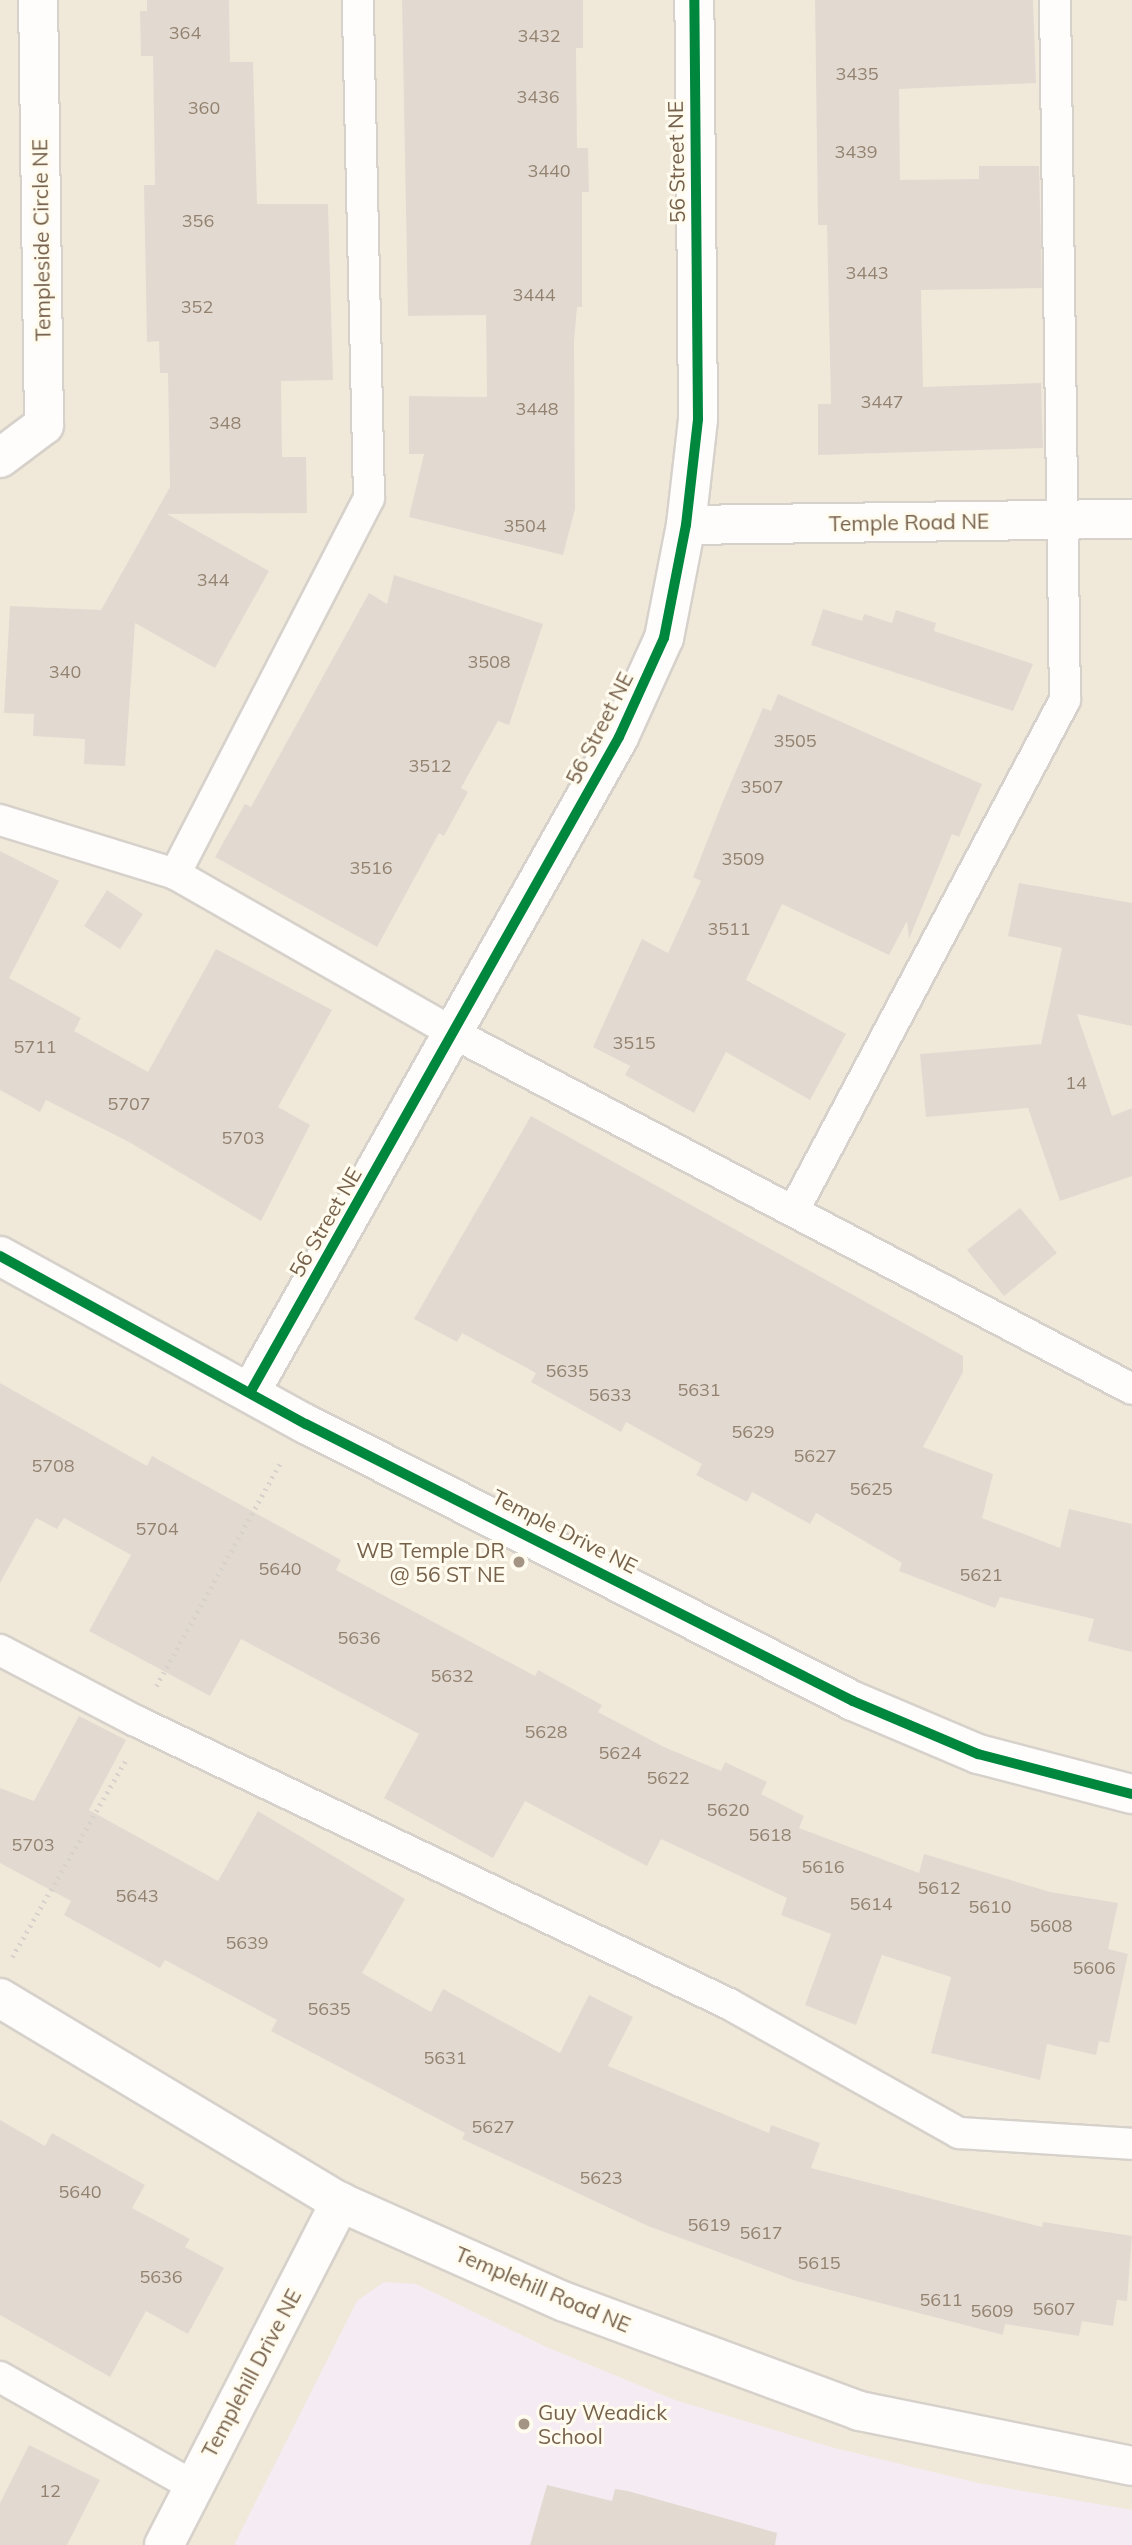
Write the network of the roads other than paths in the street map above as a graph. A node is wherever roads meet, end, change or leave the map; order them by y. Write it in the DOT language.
graph roads {
  1 [pos="38,0"];
  2 [pos="358,0"];
  3 [pos="694,0"];
  4 [pos="1055,0"];
  5 [pos="0,458"];
  6 [pos="1132,519"];
  7 [pos="1063,520"];
  8 [pos="686,525"];
  9 [pos="0,820"];
  10 [pos="175,874"];
  11 [pos="455,1034"];
  12 [pos="794,1210"];
  13 [pos="0,1256"];
  14 [pos="1132,1389"];
  15 [pos="251,1391"];
  16 [pos="0,1650"];
  17 [pos="1132,1794"];
  18 [pos="0,1998"];
  19 [pos="1132,2144"];
  20 [pos="340,2202"];
  21 [pos="0,2377"];
  22 [pos="1132,2466"];
  23 [pos="192,2485"];
  24 [pos="164,2545"];
  1 -- 5 [label="street, Templeside Circle NE"];
  2 -- 10 [label="lane"];
  3 -- 8 [label="street, 56 Street NE"];
  4 -- 7 [label="lane"];
  6 -- 7 [label="street, Temple Road NE"];
  7 -- 8 [label="street, Temple Road NE"];
  7 -- 12 [label="lane"];
  8 -- 11 [label="street, 56 Street NE"];
  9 -- 10 [label="lane"];
  10 -- 11 [label="lane"];
  11 -- 12 [label="lane"];
  11 -- 15 [label="street, 56 Street NE"];
  12 -- 14 [label="lane"];
  13 -- 15 [label="street, Temple Drive NE"];
  15 -- 17 [label="street, Temple Drive NE"];
  16 -- 19 [label="lane"];
  18 -- 20 [label="street, Templehill Road NE"];
  20 -- 22 [label="street, Templehill Road NE"];
  20 -- 23 [label="street, Templehill Drive NE"];
  21 -- 23 [label="lane"];
  23 -- 24 [label="street, Templehill Drive NE"];
}
